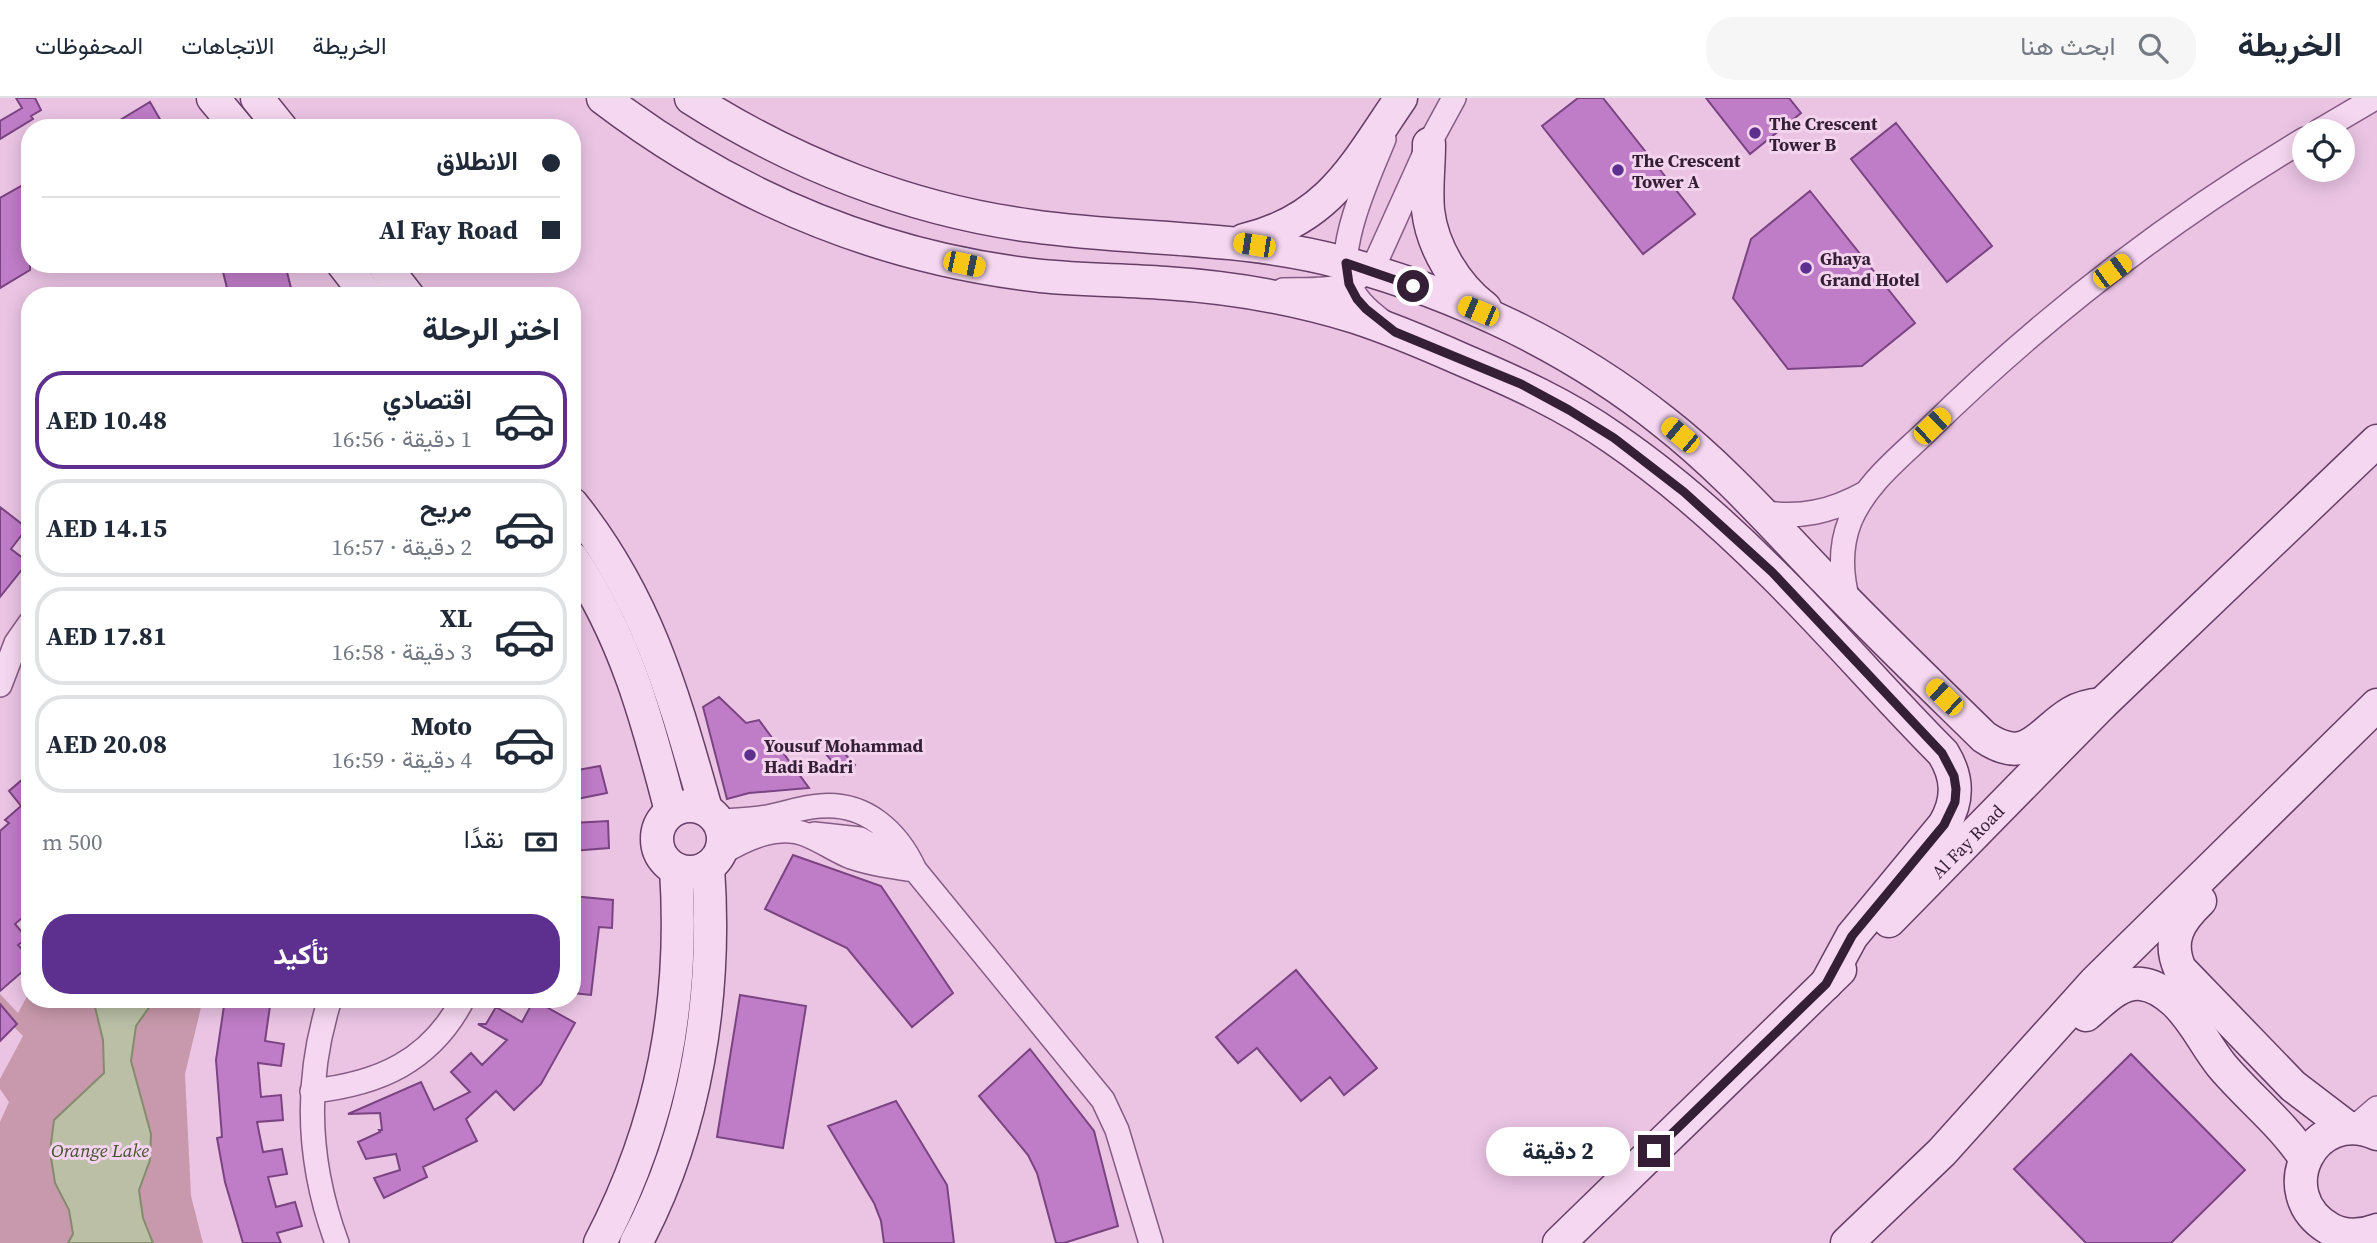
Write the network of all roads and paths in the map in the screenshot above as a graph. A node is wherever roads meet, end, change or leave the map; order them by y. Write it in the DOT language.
graph roads {
  1 [pos="213,98"];
  2 [pos="257,98"];
  3 [pos="691,98"];
  4 [pos="1402,98"];
  5 [pos="1454,98"];
  6 [pos="2375,98"];
  7 [pos="601,107"];
  8 [pos="230,119"];
  9 [pos="274,119"];
  10 [pos="2339,119"];
  11 [pos="1429,144"];
  12 [pos="2292,148"];
  13 [pos="1237,242"];
  14 [pos="1355,272"];
  15 [pos="350,273"];
  16 [pos="390,273"];
  17 [pos="361,287"];
  18 [pos="401,287"];
  19 [pos="1231,290"];
  20 [pos="1500,320"];
  21 [pos="1395,332"];
  22 [pos="2377,441"];
  23 [pos="1867,492"];
  24 [pos="1760,512"];
  25 [pos="581,515"];
  26 [pos="581,573"];
  27 [pos="1850,605"];
  28 [pos="21,636"];
  29 [pos="0,685"];
  30 [pos="2102,704"];
  31 [pos="2377,705"];
  32 [pos="847,807"];
  33 [pos="671,811"];
  34 [pos="712,815"];
  35 [pos="2259,819"];
  36 [pos="805,834"];
  37 [pos="846,836"];
  38 [pos="714,861"];
  39 [pos="676,869"];
  40 [pos="915,870"];
  41 [pos="1826,984"];
  42 [pos="327,1008"];
  43 [pos="458,1008"];
  44 [pos="2032,1050"];
  45 [pos="312,1091"];
  46 [pos="2364,1124"];
  47 [pos="2305,1158"];
  48 [pos="1131,1182"];
  49 [pos="2308,1210"];
  50 [pos="2368,1235"];
  51 [pos="337,1243"];
  52 [pos="600,1243"];
  53 [pos="636,1243"];
  54 [pos="1137,1243"];
  55 [pos="1151,1243"];
  56 [pos="1559,1243"];
  57 [pos="1847,1243"];
  58 [pos="2318,1243"];
  1 -- 8 [label="street"];
  2 -- 9 [label="street"];
  3 -- 13 [label="street"];
  4 -- 13 [label="street"];
  4 -- 14 [label="street"];
  5 -- 11 [label="street"];
  6 -- 10 [label="street"];
  7 -- 19 [label="street"];
  11 -- 14 [label="street"];
  11 -- 20 [label="street"];
  12 -- 23 [label="street"];
  13 -- 14 [label="street"];
  14 -- 19 [label="street"];
  14 -- 20 [label="street"];
  14 -- 21 [label="street"];
  15 -- 17 [label="street"];
  16 -- 18 [label="street"];
  19 -- 21 [label="street"];
  20 -- 24 [label="street"];
  21 -- 41 [label="street"];
  22 -- 30 [label="street, Al Fay Road"];
  23 -- 24 [label="street"];
  23 -- 27 [label="street"];
  24 -- 27 [label="street"];
  25 -- 34 [label="street"];
  26 -- 33 [label="street"];
  27 -- 30 [label="street"];
  28 -- 29 [label="street"];
  30 -- 41 [label="street, Al Fay Road"];
  31 -- 35 [label="street"];
  32 -- 34 [label="street"];
  32 -- 37 [label="street"];
  32 -- 40 [label="street"];
  33 -- 34 [label="street"];
  33 -- 39 [label="street"];
  34 -- 38 [label="street"];
  35 -- 44 [label="street"];
  35 -- 46 [label="street"];
  36 -- 37 [label="street"];
  36 -- 38 [label="street"];
  36 -- 40 [label="street"];
  37 -- 40 [label="street"];
  38 -- 39 [label="street"];
  38 -- 53 [label="street"];
  39 -- 52 [label="street"];
  40 -- 48 [label="street"];
  41 -- 56 [label="street, Al Fay Road"];
  42 -- 45 [label="street"];
  43 -- 45 [label="street"];
  44 -- 47 [label="street"];
  44 -- 57 [label="street"];
  45 -- 51 [label="street"];
  46 -- 47 [label="street"];
  47 -- 49 [label="street"];
  48 -- 54 [label="street"];
  48 -- 55 [label="street"];
  49 -- 50 [label="street"];
  49 -- 58 [label="street"];
}
